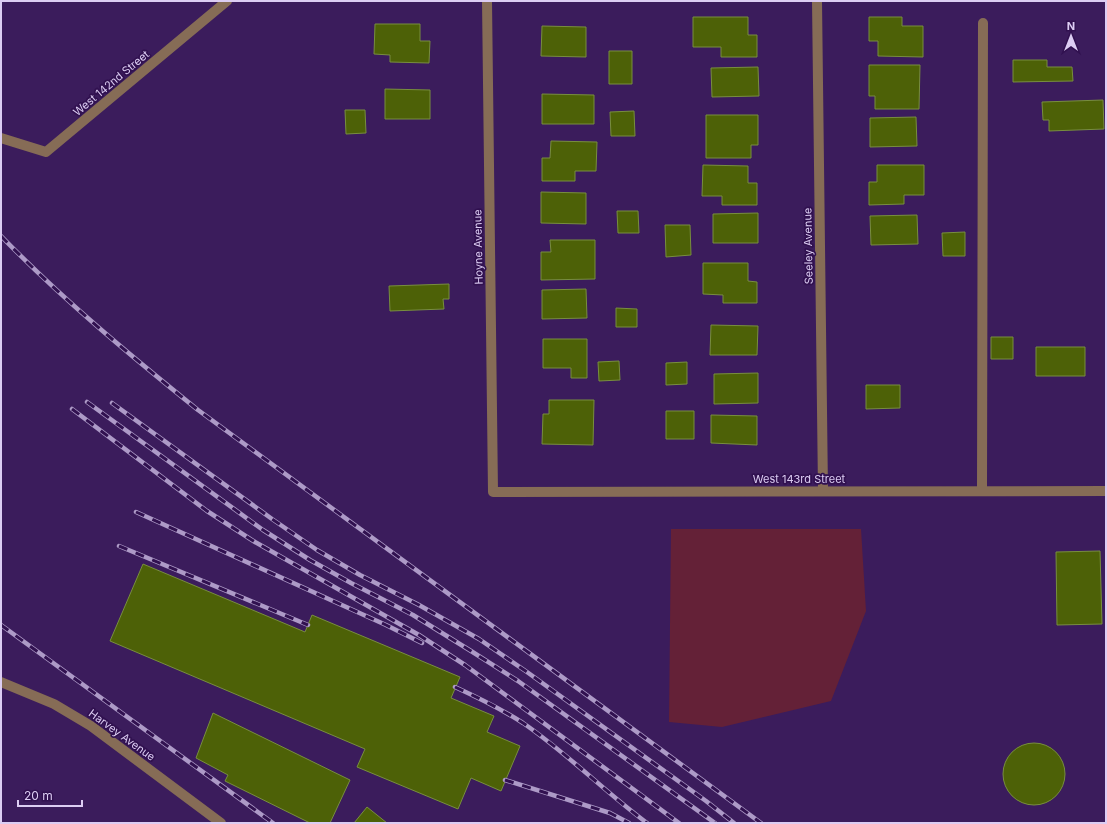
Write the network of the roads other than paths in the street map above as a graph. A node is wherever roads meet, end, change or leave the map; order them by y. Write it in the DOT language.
graph roads {
  1 [pos="227,1"];
  2 [pos="488,1"];
  3 [pos="817,1"];
  4 [pos="983,23"];
  5 [pos="1,138"];
  6 [pos="982,490"];
  7 [pos="823,491"];
  8 [pos="1106,491"];
  9 [pos="493,492"];
  10 [pos="1,682"];
  11 [pos="221,823"];
  1 -- 5 [label="street, West 142nd Street"];
  2 -- 9 [label="street, Hoyne Avenue"];
  3 -- 7 [label="street, Seeley Avenue"];
  4 -- 6 [label="street"];
  6 -- 7 [label="street, West 143rd Street"];
  6 -- 8 [label="street, West 143rd Street"];
  7 -- 9 [label="street, West 143rd Street"];
  10 -- 11 [label="street, Harvey Avenue"];
}
